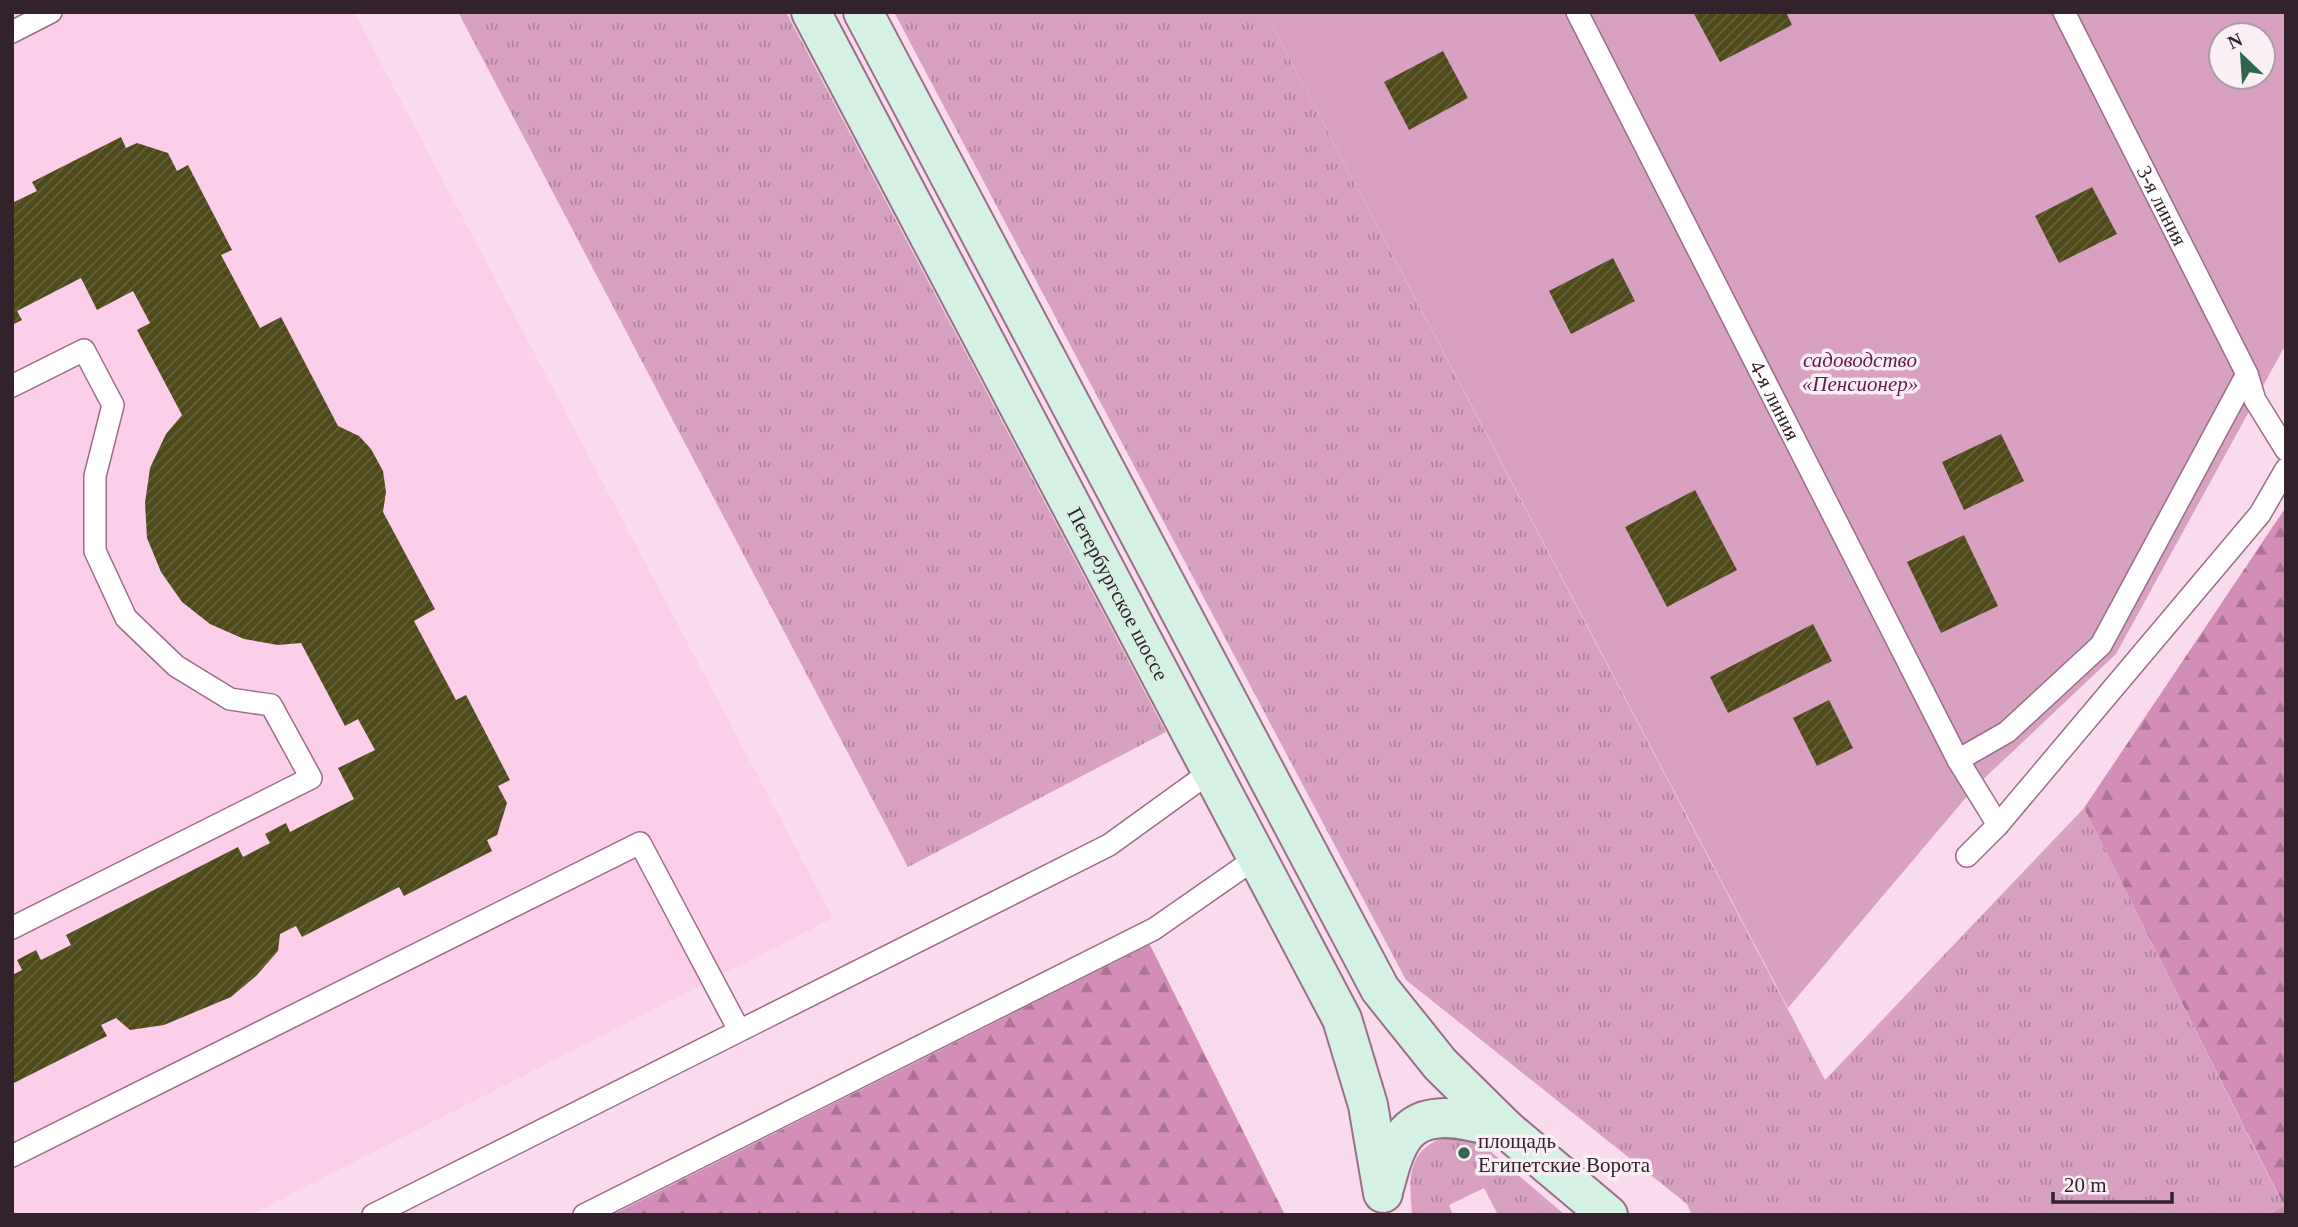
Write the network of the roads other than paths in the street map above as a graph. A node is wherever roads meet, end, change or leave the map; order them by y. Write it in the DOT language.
graph roads {
  1 [pos="51,12"];
  2 [pos="811,12"];
  3 [pos="863,12"];
  4 [pos="1577,12"];
  5 [pos="2064,12"];
  6 [pos="12,32"];
  7 [pos="2247,374"];
  8 [pos="12,386"];
  9 [pos="2286,450"];
  10 [pos="2286,469"];
  11 [pos="1958,760"];
  12 [pos="1210,772"];
  13 [pos="1998,825"];
  14 [pos="1968,856"];
  15 [pos="1255,858"];
  16 [pos="12,928"];
  17 [pos="739,1030"];
  18 [pos="1507,1130"];
  19 [pos="12,1156"];
  20 [pos="1383,1204"];
  21 [pos="373,1215"];
  22 [pos="584,1215"];
  23 [pos="1608,1215"];
  1 -- 6 [label="lane"];
  2 -- 12 [label="main road, Петербургское шоссе"];
  3 -- 18 [label="main road"];
  4 -- 11 [label="lane, 4-я линия"];
  5 -- 7 [label="lane, 3-я линия"];
  7 -- 9 [label="lane, 3-я линия"];
  7 -- 11 [label="lane"];
  8 -- 16 [label="lane"];
  10 -- 13 [label="lane"];
  11 -- 13 [label="lane, 4-я линия"];
  12 -- 15 [label="main road, Петербургское шоссе"];
  12 -- 17 [label="lane"];
  13 -- 14 [label="lane"];
  15 -- 20 [label="main road, Петербургское шоссе"];
  15 -- 22 [label="lane"];
  17 -- 19 [label="lane"];
  17 -- 21 [label="lane"];
  18 -- 20 [label="main road"];
  18 -- 23 [label="main road"];
}
